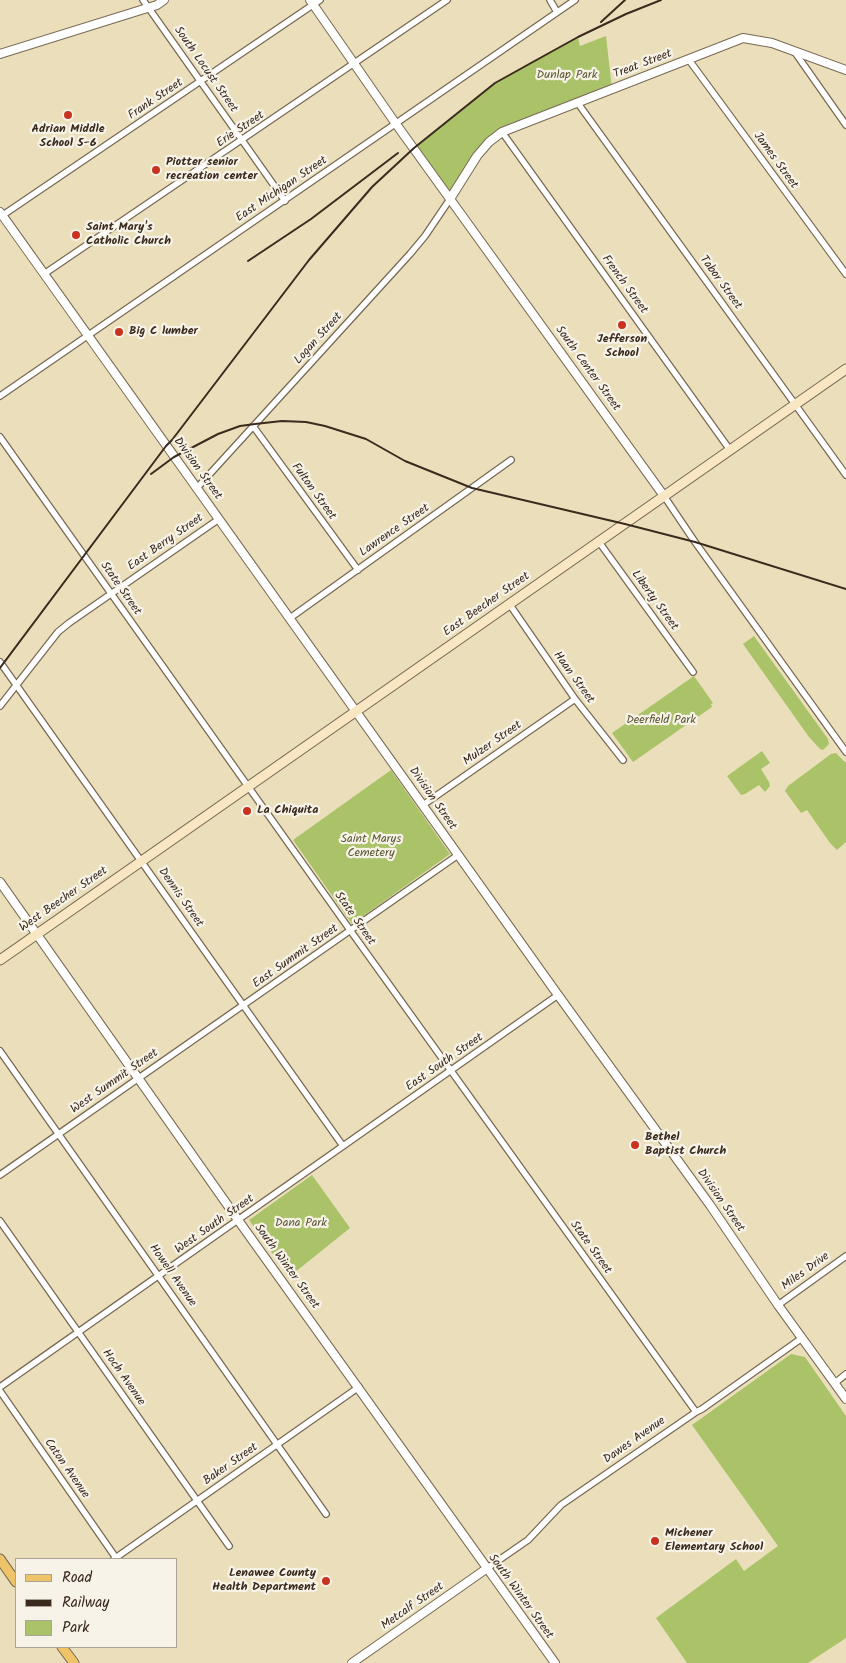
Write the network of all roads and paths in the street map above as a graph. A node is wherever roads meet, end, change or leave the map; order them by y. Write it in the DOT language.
graph roads {
  1 [pos="143,0"];
  2 [pos="164,0"];
  3 [pos="447,0"];
  4 [pos="550,0"];
  5 [pos="575,0"];
  6 [pos="314,2"];
  7 [pos="149,7"];
  8 [pos="557,12"];
  9 [pos="793,51"];
  10 [pos="0,54"];
  11 [pos="689,60"];
  12 [pos="354,64"];
  13 [pos="846,70"];
  14 [pos="200,81"];
  15 [pos="577,102"];
  16 [pos="396,124"];
  17 [pos="846,125"];
  18 [pos="502,132"];
  19 [pos="242,141"];
  20 [pos="450,199"];
  21 [pos="285,201"];
  22 [pos="1,214"];
  23 [pos="44,274"];
  24 [pos="846,274"];
  25 [pos="86,335"];
  26 [pos="846,369"];
  27 [pos="0,396"];
  28 [pos="795,404"];
  29 [pos="253,426"];
  30 [pos="0,436"];
  31 [pos="730,450"];
  32 [pos="511,460"];
  33 [pos="846,476"];
  34 [pos="197,488"];
  35 [pos="664,496"];
  36 [pos="218,519"];
  37 [pos="599,542"];
  38 [pos="358,570"];
  39 [pos="111,594"];
  40 [pos="510,605"];
  41 [pos="290,618"];
  42 [pos="0,662"];
  43 [pos="693,672"];
  44 [pos="16,685"];
  45 [pos="575,699"];
  46 [pos="0,706"];
  47 [pos="357,712"];
  48 [pos="846,752"];
  49 [pos="623,760"];
  50 [pos="248,787"];
  51 [pos="423,805"];
  52 [pos="458,855"];
  53 [pos="142,861"];
  54 [pos="0,882"];
  55 [pos="350,931"];
  56 [pos="37,935"];
  57 [pos="0,960"];
  58 [pos="558,995"];
  59 [pos="243,1006"];
  60 [pos="0,1051"];
  61 [pos="450,1071"];
  62 [pos="138,1078"];
  63 [pos="59,1134"];
  64 [pos="343,1146"];
  65 [pos="0,1175"];
  66 [pos="239,1220"];
  67 [pos="0,1221"];
  68 [pos="846,1256"];
  69 [pos="159,1276"];
  70 [pos="778,1305"];
  71 [pos="79,1333"];
  72 [pos="802,1338"];
  73 [pos="846,1374"];
  74 [pos="834,1383"];
  75 [pos="0,1387"];
  76 [pos="359,1387"];
  77 [pos="0,1392"];
  78 [pos="846,1399"];
  79 [pos="696,1412"];
  80 [pos="278,1444"];
  81 [pos="197,1500"];
  82 [pos="326,1514"];
  83 [pos="230,1546"];
  84 [pos="114,1558"];
  85 [pos="116,1558"];
  86 [pos="0,1559"];
  87 [pos="486,1569"];
  88 [pos="15,1581"];
  89 [pos="63,1648"];
  90 [pos="74,1663"];
  91 [pos="352,1663"];
  92 [pos="555,1663"];
  1 -- 7 [label="street, South Locust Street"];
  2 -- 7 [label="street"];
  3 -- 12 [label="street, Erie Street"];
  4 -- 8 [label="street"];
  5 -- 8 [label="street, East Michigan Street"];
  6 -- 12 [label="street, South Center Street"];
  6 -- 14 [label="street, Frank Street"];
  7 -- 10 [label="street"];
  7 -- 14 [label="street, South Locust Street"];
  8 -- 16 [label="street, East Michigan Street"];
  9 -- 11 [label="street, Treat Street"];
  9 -- 13 [label="street, Treat Street"];
  9 -- 17 [label="street"];
  11 -- 15 [label="street, Treat Street"];
  11 -- 24 [label="street, James Street"];
  12 -- 16 [label="street, South Center Street"];
  12 -- 19 [label="street, Erie Street"];
  14 -- 19 [label="street, South Locust Street"];
  14 -- 22 [label="street, Frank Street"];
  15 -- 18 [label="street, Treat Street"];
  15 -- 28 [label="street, Tabor Street"];
  16 -- 20 [label="street, South Center Street"];
  16 -- 21 [label="street, East Michigan Street"];
  18 -- 20 [label="street, Treat Street"];
  18 -- 31 [label="street, French Street"];
  19 -- 21 [label="street, South Locust Street"];
  19 -- 23 [label="street, Erie Street"];
  20 -- 29 [label="street, Logan Street"];
  20 -- 35 [label="street, South Center Street"];
  21 -- 25 [label="street, East Michigan Street"];
  22 -- 23 [label="street, Division Street"];
  23 -- 25 [label="street, Division Street"];
  25 -- 27 [label="street, East Michigan Street"];
  25 -- 34 [label="street, Division Street"];
  26 -- 28 [label="main road, East Beecher Street"];
  28 -- 31 [label="main road, East Beecher Street"];
  28 -- 33 [label="street, Tabor Street"];
  29 -- 34 [label="street, Logan Street"];
  29 -- 38 [label="street, Fulton Street"];
  30 -- 39 [label="street, State Street"];
  31 -- 35 [label="main road, East Beecher Street"];
  32 -- 38 [label="street, Lawrence Street"];
  34 -- 36 [label="street, Division Street"];
  35 -- 37 [label="main road, East Beecher Street"];
  35 -- 48 [label="street, South Center Street"];
  36 -- 39 [label="street, East Berry Street"];
  36 -- 41 [label="street, Division Street"];
  37 -- 40 [label="main road, East Beecher Street"];
  37 -- 43 [label="street, Liberty Street"];
  38 -- 41 [label="street, Lawrence Street"];
  39 -- 44 [label="street, East Berry Street"];
  39 -- 50 [label="street, State Street"];
  40 -- 45 [label="street, Haan Street"];
  40 -- 47 [label="main road, East Beecher Street"];
  41 -- 47 [label="street, Division Street"];
  42 -- 44 [label="street, Dennis Street"];
  44 -- 46 [label="street, East Berry Street"];
  44 -- 53 [label="street, Dennis Street"];
  45 -- 49 [label="street, Haan Street"];
  45 -- 51 [label="street, Mulzer Street"];
  47 -- 50 [label="main road, East Beecher Street"];
  47 -- 51 [label="street, Division Street"];
  50 -- 53 [label="main road, East Beecher Street"];
  50 -- 55 [label="street, State Street"];
  51 -- 52 [label="street, Division Street"];
  52 -- 55 [label="street, East Summit Street"];
  52 -- 58 [label="street, Division Street"];
  53 -- 56 [label="main road, West Beecher Street"];
  53 -- 59 [label="street, Dennis Street"];
  54 -- 56 [label="street, South Winter Street"];
  55 -- 59 [label="street, East Summit Street"];
  55 -- 61 [label="street, State Street"];
  56 -- 57 [label="main road, West Beecher Street"];
  56 -- 62 [label="street, South Winter Street"];
  58 -- 61 [label="street, East South Street"];
  58 -- 70 [label="street, Division Street"];
  59 -- 62 [label="street, West Summit Street"];
  59 -- 64 [label="street, Dennis Street"];
  60 -- 63 [label="street, Howell Avenue"];
  61 -- 64 [label="street, East South Street"];
  61 -- 79 [label="street, State Street"];
  62 -- 63 [label="street, West Summit Street"];
  62 -- 66 [label="street, South Winter Street"];
  63 -- 65 [label="street, West Summit Street"];
  63 -- 69 [label="street, Howell Avenue"];
  64 -- 66 [label="street, West South Street"];
  66 -- 69 [label="street, West South Street"];
  66 -- 76 [label="street, South Winter Street"];
  67 -- 71 [label="street, Hoch Avenue"];
  68 -- 70 [label="street, Miles Drive"];
  69 -- 71 [label="street, West South Street"];
  69 -- 80 [label="street, Howell Avenue"];
  70 -- 72 [label="street, Division Street"];
  71 -- 75 [label="street, West South Street"];
  71 -- 81 [label="street, Hoch Avenue"];
  72 -- 74 [label="street, Division Street"];
  72 -- 79 [label="street, Dawes Avenue"];
  73 -- 74 [label="street"];
  74 -- 78 [label="street, Division Street"];
  76 -- 80 [label="street, Baker Street"];
  76 -- 87 [label="street, South Winter Street"];
  77 -- 84 [label="street, Caton Avenue"];
  79 -- 87 [label="street, Dawes Avenue"];
  80 -- 81 [label="street, Baker Street"];
  80 -- 82 [label="street, Howell Avenue"];
  81 -- 83 [label="street, Hoch Avenue"];
  81 -- 85 [label="street, Baker Street"];
  86 -- 88 [label="main road"];
  87 -- 91 [label="street, Metcalf Street"];
  87 -- 92 [label="street, South Winter Street"];
  89 -- 90 [label="main road"];
}
